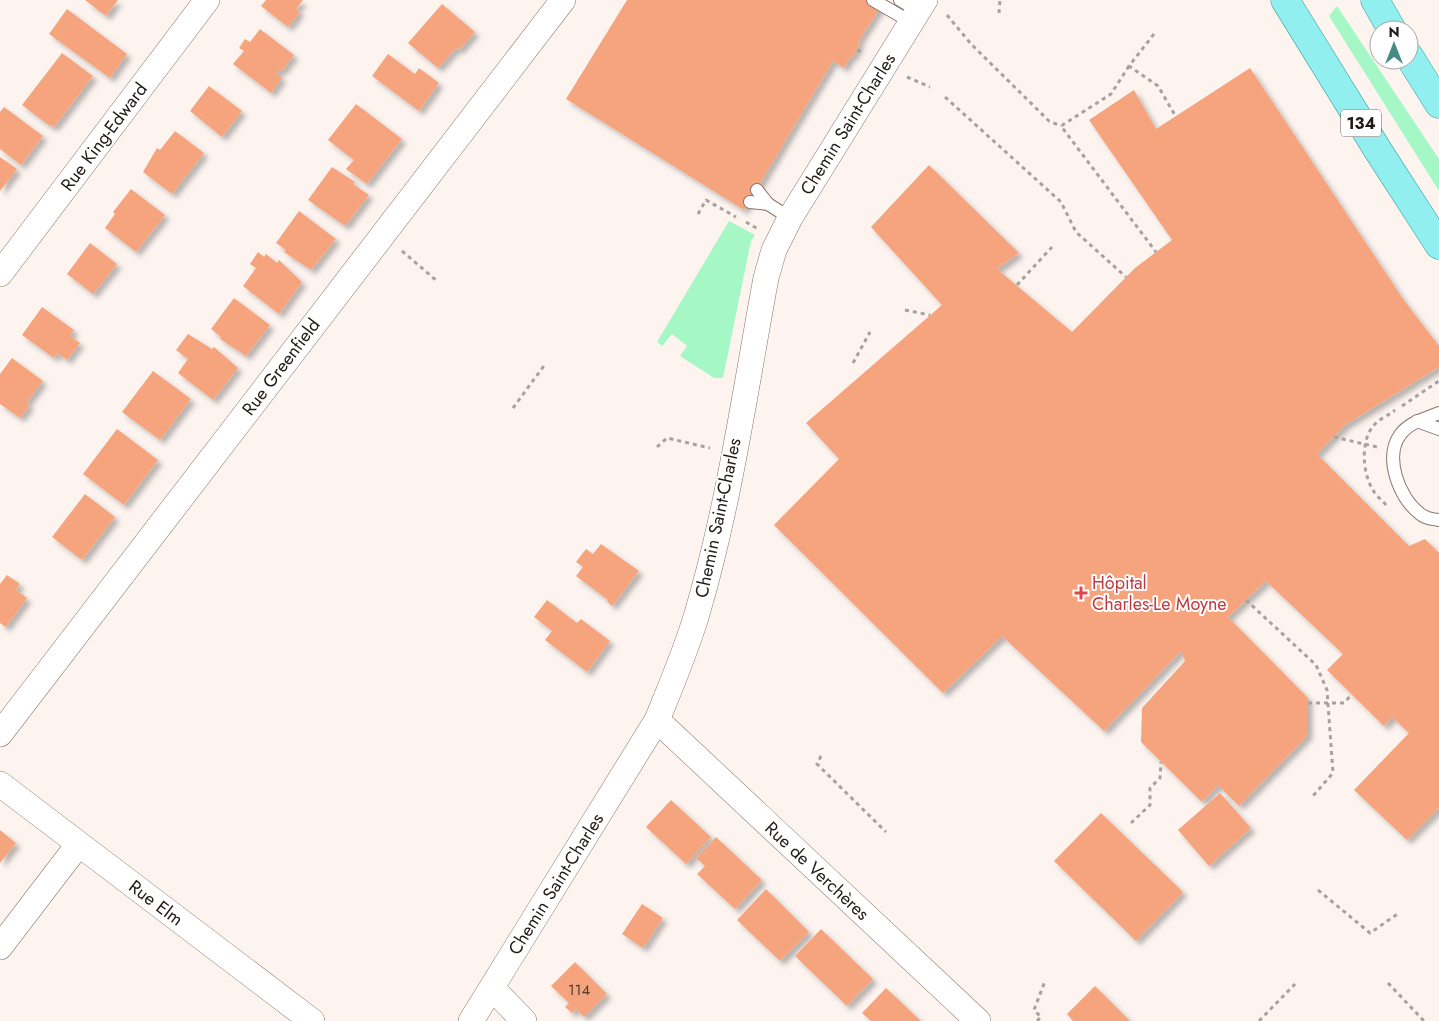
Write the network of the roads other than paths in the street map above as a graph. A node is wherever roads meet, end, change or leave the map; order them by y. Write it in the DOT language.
graph roads {
  1 [pos="207,0"];
  2 [pos="563,0"];
  3 [pos="873,0"];
  4 [pos="1285,0"];
  5 [pos="1375,0"];
  6 [pos="913,8"];
  7 [pos="1386,20"];
  8 [pos="1418,70"];
  9 [pos="1439,104"];
  10 [pos="757,190"];
  11 [pos="750,202"];
  12 [pos="768,204"];
  13 [pos="790,218"];
  14 [pos="1439,245"];
  15 [pos="0,274"];
  16 [pos="1439,413"];
  17 [pos="1417,421"];
  18 [pos="1439,429"];
  19 [pos="1439,520"];
  20 [pos="657,720"];
  21 [pos="0,734"];
  22 [pos="0,784"];
  23 [pos="78,845"];
  24 [pos="0,948"];
  25 [pos="492,988"];
  26 [pos="312,1021"];
  27 [pos="471,1021"];
  28 [pos="524,1021"];
  29 [pos="978,1021"];
  1 -- 15 [label="street, Rue King-Edward"];
  2 -- 21 [label="street, Rue Greenfield"];
  3 -- 6 [label="lane"];
  4 -- 14 [label="main road, 134"];
  5 -- 7 [label="main road"];
  6 -- 13 [label="street, Chemin Saint-Charles"];
  8 -- 9 [label="main road"];
  10 -- 12 [label="lane"];
  11 -- 12 [label="lane"];
  12 -- 13 [label="lane"];
  13 -- 20 [label="street, Chemin Saint-Charles"];
  16 -- 17 [label="lane"];
  17 -- 18 [label="lane"];
  17 -- 19 [label="lane"];
  20 -- 25 [label="street, Chemin Saint-Charles"];
  20 -- 29 [label="street, Rue de Verchères"];
  22 -- 23 [label="street, Rue Elm"];
  23 -- 24 [label="street"];
  23 -- 26 [label="street, Rue Elm"];
  25 -- 27 [label="street, Chemin Saint-Charles"];
  25 -- 28 [label="street"];
}
